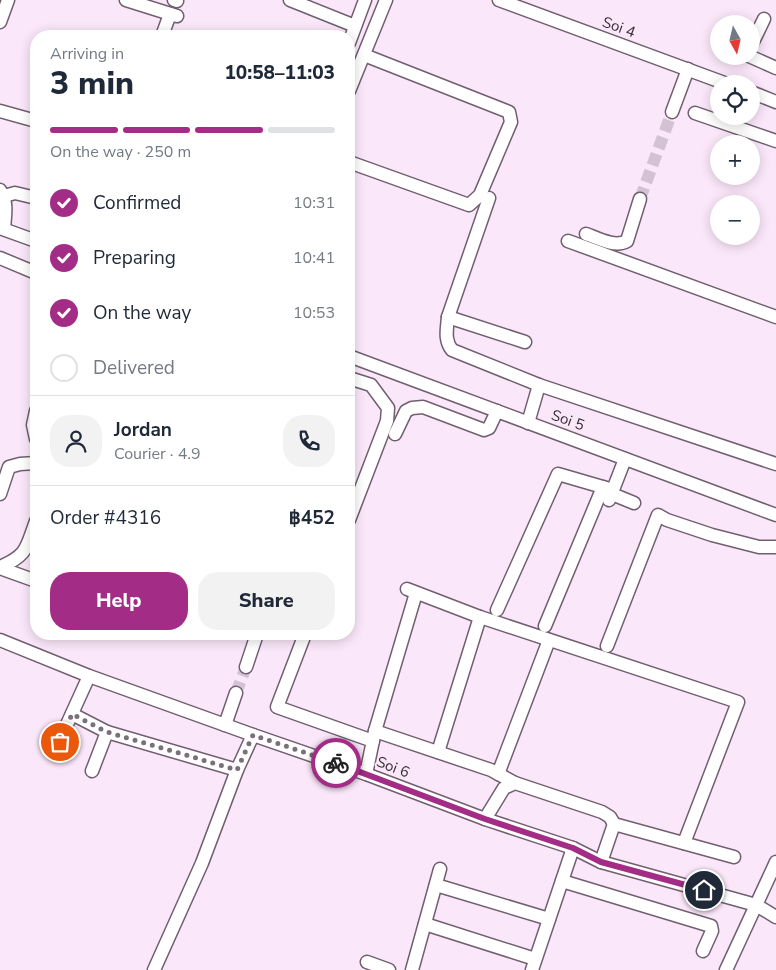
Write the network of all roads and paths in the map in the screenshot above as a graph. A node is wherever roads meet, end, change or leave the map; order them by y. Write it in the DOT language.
graph roads {
  1 [pos="8,0"];
  2 [pos="126,0"];
  3 [pos="290,0"];
  4 [pos="365,0"];
  5 [pos="386,0"];
  6 [pos="498,0"];
  7 [pos="764,19"];
  8 [pos="0,22"];
  9 [pos="355,26"];
  10 [pos="760,27"];
  11 [pos="165,30"];
  12 [pos="354,30"];
  13 [pos="364,55"];
  14 [pos="760,61"];
  15 [pos="776,68"];
  16 [pos="688,69"];
  17 [pos="355,77"];
  18 [pos="710,77"];
  19 [pos="760,96"];
  20 [pos="776,102"];
  21 [pos="0,111"];
  22 [pos="672,112"];
  23 [pos="695,113"];
  24 [pos="30,119"];
  25 [pos="776,140"];
  26 [pos="355,164"];
  27 [pos="3,197"];
  28 [pos="30,197"];
  29 [pos="489,198"];
  30 [pos="640,199"];
  31 [pos="3,227"];
  32 [pos="586,234"];
  33 [pos="30,238"];
  34 [pos="568,241"];
  35 [pos="0,258"];
  36 [pos="30,270"];
  37 [pos="776,317"];
  38 [pos="448,318"];
  39 [pos="525,342"];
  40 [pos="355,358"];
  41 [pos="355,380"];
  42 [pos="539,385"];
  43 [pos="497,411"];
  44 [pos="528,423"];
  45 [pos="395,434"];
  46 [pos="625,459"];
  47 [pos="30,463"];
  48 [pos="776,464"];
  49 [pos="609,493"];
  50 [pos="0,494"];
  51 [pos="634,503"];
  52 [pos="355,504"];
  53 [pos="776,515"];
  54 [pos="30,537"];
  55 [pos="776,547"];
  56 [pos="0,568"];
  57 [pos="30,578"];
  58 [pos="497,610"];
  59 [pos="480,617"];
  60 [pos="545,626"];
  61 [pos="0,640"];
  62 [pos="255,640"];
  63 [pos="303,640"];
  64 [pos="549,640"];
  65 [pos="607,646"];
  66 [pos="246,667"];
  67 [pos="89,676"];
  68 [pos="236,694"];
  69 [pos="72,714"];
  70 [pos="225,725"];
  71 [pos="107,732"];
  72 [pos="253,735"];
  73 [pos="374,736"];
  74 [pos="60,742"];
  75 [pos="438,752"];
  76 [pos="237,770"];
  77 [pos="92,771"];
  78 [pos="366,774"];
  79 [pos="498,774"];
  80 [pos="515,783"];
  81 [pos="485,819"];
  82 [pos="614,824"];
  83 [pos="684,843"];
  84 [pos="573,848"];
  85 [pos="734,857"];
  86 [pos="601,862"];
  87 [pos="776,862"];
  88 [pos="440,869"];
  89 [pos="562,882"];
  90 [pos="436,885"];
  91 [pos="756,905"];
  92 [pos="776,917"];
  93 [pos="549,918"];
  94 [pos="425,924"];
  95 [pos="704,951"];
  96 [pos="363,964"];
  97 [pos="534,967"];
  98 [pos="154,970"];
  99 [pos="389,970"];
  100 [pos="412,970"];
  101 [pos="726,970"];
  1 -- 8 [label="street"];
  2 -- 11 [label="street"];
  3 -- 9 [label="street"];
  4 -- 9 [label="street"];
  5 -- 13 [label="street"];
  6 -- 16 [label="street, Soi 4"];
  7 -- 10 [label="street"];
  9 -- 12 [label="street"];
  13 -- 17 [label="street"];
  13 -- 26 [label="street"];
  14 -- 15 [label="street"];
  16 -- 18 [label="street, Soi 4"];
  16 -- 22 [label="street"];
  19 -- 20 [label="street"];
  21 -- 24 [label="street"];
  23 -- 25 [label="street"];
  27 -- 28 [label="street"];
  27 -- 31 [label="street"];
  29 -- 38 [label="street"];
  30 -- 32 [label="street"];
  31 -- 33 [label="street"];
  34 -- 37 [label="street"];
  35 -- 36 [label="street"];
  38 -- 39 [label="street"];
  38 -- 42 [label="street"];
  40 -- 43 [label="street, Soi 5"];
  41 -- 52 [label="street"];
  42 -- 44 [label="street"];
  42 -- 48 [label="street"];
  43 -- 44 [label="street, Soi 5"];
  43 -- 45 [label="street"];
  44 -- 46 [label="street, Soi 5"];
  46 -- 49 [label="street"];
  46 -- 53 [label="street, Soi 5"];
  47 -- 50 [label="street"];
  49 -- 51 [label="street"];
  49 -- 58 [label="street"];
  49 -- 60 [label="street"];
  54 -- 56 [label="street"];
  55 -- 65 [label="street"];
  56 -- 57 [label="street"];
  59 -- 64 [label="street"];
  59 -- 73 [label="street"];
  59 -- 75 [label="street"];
  61 -- 67 [label="street, Soi 6"];
  62 -- 66 [label="street"];
  63 -- 73 [label="street"];
  64 -- 79 [label="street"];
  64 -- 83 [label="street"];
  67 -- 69 [label="street"];
  67 -- 70 [label="street, Soi 6"];
  68 -- 70 [label="street"];
  69 -- 71 [label="street"];
  69 -- 74 [label="street"];
  70 -- 72 [label="street, Soi 6"];
  71 -- 76 [label="street"];
  71 -- 77 [label="street"];
  72 -- 76 [label="street"];
  72 -- 78 [label="street, Soi 6"];
  73 -- 75 [label="street"];
  73 -- 78 [label="street"];
  75 -- 79 [label="street"];
  76 -- 98 [label="street"];
  78 -- 81 [label="street, Soi 6"];
  79 -- 80 [label="street"];
  80 -- 81 [label="street"];
  80 -- 82 [label="street"];
  81 -- 84 [label="street, Soi 6"];
  82 -- 83 [label="street"];
  82 -- 86 [label="street"];
  83 -- 85 [label="street"];
  84 -- 86 [label="street, Soi 6"];
  84 -- 89 [label="street"];
  86 -- 91 [label="street, Soi 6"];
  87 -- 91 [label="street"];
  88 -- 90 [label="street"];
  89 -- 93 [label="street"];
  89 -- 95 [label="street"];
  90 -- 93 [label="street"];
  90 -- 94 [label="street"];
  91 -- 92 [label="street, Soi 6"];
  91 -- 101 [label="street"];
  93 -- 97 [label="street"];
  94 -- 97 [label="street"];
  94 -- 100 [label="street"];
  96 -- 99 [label="street"];
}
